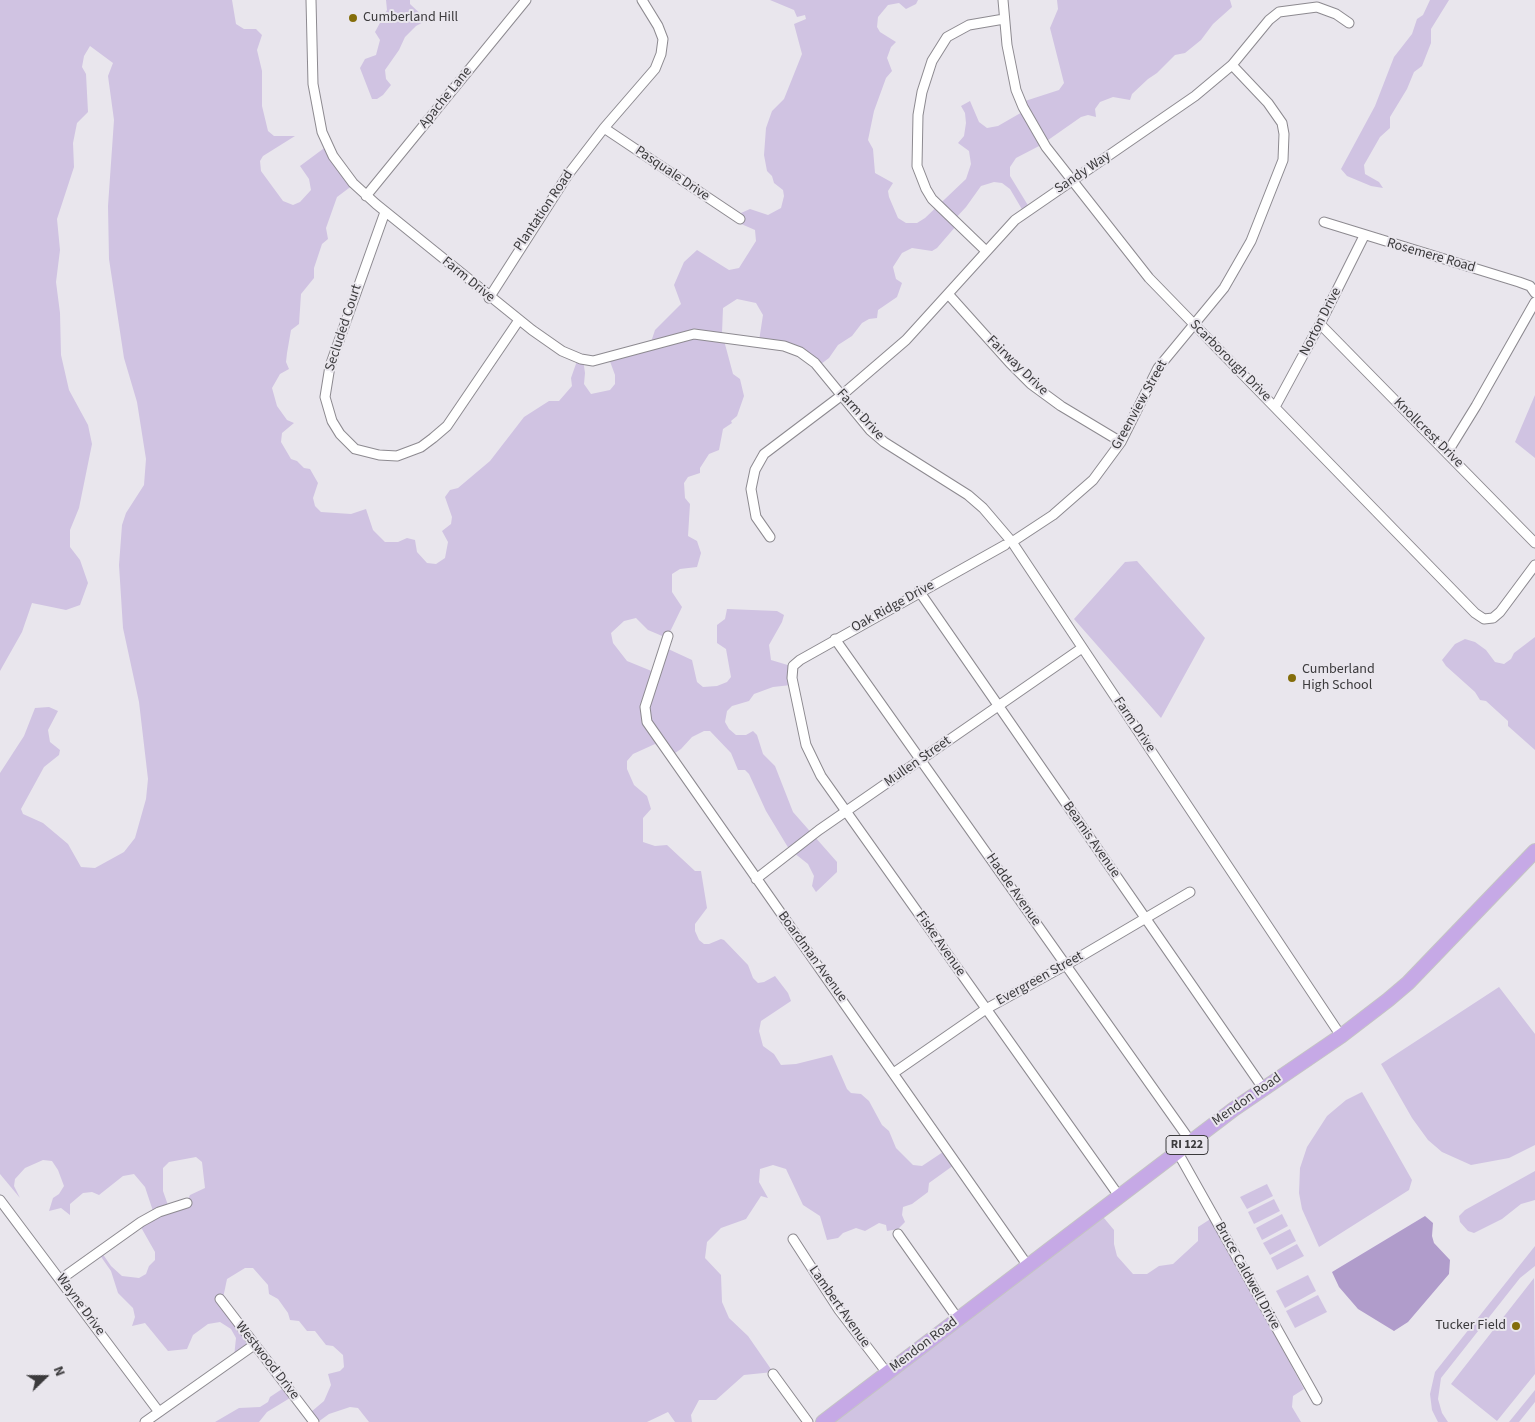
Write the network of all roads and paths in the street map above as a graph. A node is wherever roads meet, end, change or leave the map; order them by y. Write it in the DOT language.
graph roads {
  1 [pos="311,0"];
  2 [pos="526,0"];
  3 [pos="642,0"];
  4 [pos="1003,0"];
  5 [pos="1004,19"];
  6 [pos="1349,23"];
  7 [pos="1232,65"];
  8 [pos="604,128"];
  9 [pos="1072,180"];
  10 [pos="366,196"];
  11 [pos="385,212"];
  12 [pos="740,219"];
  13 [pos="1324,222"];
  14 [pos="1364,236"];
  15 [pos="986,251"];
  16 [pos="1535,293"];
  17 [pos="950,294"];
  18 [pos="489,298"];
  19 [pos="1535,302"];
  20 [pos="518,320"];
  21 [pos="1194,324"];
  22 [pos="1320,324"];
  23 [pos="842,395"];
  24 [pos="1275,407"];
  25 [pos="1121,442"];
  26 [pos="1447,453"];
  27 [pos="770,537"];
  28 [pos="1008,543"];
  29 [pos="1535,543"];
  30 [pos="1535,565"];
  31 [pos="919,592"];
  32 [pos="668,636"];
  33 [pos="836,639"];
  34 [pos="1082,648"];
  35 [pos="792,678"];
  36 [pos="997,706"];
  37 [pos="922,760"];
  38 [pos="847,811"];
  39 [pos="1535,851"];
  40 [pos="756,879"];
  41 [pos="1190,892"];
  42 [pos="1145,919"];
  43 [pos="1066,965"];
  44 [pos="986,1009"];
  45 [pos="1341,1036"];
  46 [pos="895,1072"];
  47 [pos="1263,1088"];
  48 [pos="1191,1142"];
  49 [pos="1177,1152"];
  50 [pos="1119,1196"];
  51 [pos="0,1200"];
  52 [pos="187,1203"];
  53 [pos="898,1234"];
  54 [pos="793,1239"];
  55 [pos="1028,1266"];
  56 [pos="61,1279"];
  57 [pos="220,1300"];
  58 [pos="958,1319"];
  59 [pos="254,1344"];
  60 [pos="887,1373"];
  61 [pos="773,1374"];
  62 [pos="1317,1400"];
  63 [pos="159,1412"];
  64 [pos="145,1422"];
  65 [pos="314,1422"];
  66 [pos="808,1422"];
  67 [pos="823,1422"];
  1 -- 10 [label="street, Farm Drive"];
  2 -- 10 [label="street, Apache Lane"];
  3 -- 8 [label="street, Plantation Road"];
  4 -- 5 [label="street, Scarborough Drive"];
  5 -- 9 [label="street, Scarborough Drive"];
  5 -- 15 [label="street"];
  6 -- 7 [label="street, Sandy Way"];
  7 -- 9 [label="street, Sandy Way"];
  7 -- 21 [label="street, Greenview Street"];
  8 -- 12 [label="street, Pasquale Drive"];
  8 -- 18 [label="street, Plantation Road"];
  9 -- 15 [label="street, Sandy Way"];
  9 -- 21 [label="street, Scarborough Drive"];
  10 -- 11 [label="street, Farm Drive"];
  11 -- 18 [label="street, Farm Drive"];
  11 -- 20 [label="street, Secluded Court"];
  13 -- 14 [label="street, Rosemere Road"];
  14 -- 16 [label="street, Rosemere Road"];
  14 -- 22 [label="street, Norton Drive"];
  15 -- 17 [label="street, Sandy Way"];
  17 -- 23 [label="street, Sandy Way"];
  17 -- 25 [label="street, Fairway Drive"];
  18 -- 20 [label="street, Farm Drive"];
  19 -- 26 [label="street"];
  20 -- 23 [label="street, Farm Drive"];
  21 -- 24 [label="street, Scarborough Drive"];
  21 -- 25 [label="street, Greenview Street"];
  22 -- 24 [label="street, Norton Drive"];
  22 -- 26 [label="street, Knollcrest Drive"];
  23 -- 27 [label="street, Sandy Way"];
  23 -- 28 [label="street, Farm Drive"];
  24 -- 30 [label="street, Scarborough Drive"];
  25 -- 28 [label="street, Greenview Street"];
  26 -- 29 [label="street, Knollcrest Drive"];
  28 -- 31 [label="street, Oak Ridge Drive"];
  28 -- 34 [label="street, Farm Drive"];
  31 -- 33 [label="street, Oak Ridge Drive"];
  31 -- 36 [label="street, Beamis Avenue"];
  32 -- 40 [label="street, Boardman Avenue"];
  33 -- 35 [label="street, Oak Ridge Drive"];
  33 -- 37 [label="street, Hadde Avenue"];
  34 -- 36 [label="street, Mullen Street"];
  34 -- 45 [label="street, Farm Drive"];
  35 -- 38 [label="street, Fiske Avenue"];
  36 -- 37 [label="street, Mullen Street"];
  36 -- 42 [label="street, Beamis Avenue"];
  37 -- 38 [label="street, Mullen Street"];
  37 -- 43 [label="street, Hadde Avenue"];
  38 -- 40 [label="street, Mullen Street"];
  38 -- 44 [label="street, Fiske Avenue"];
  39 -- 45 [label="main road, Mendon Road / RI 122"];
  40 -- 46 [label="street, Boardman Avenue"];
  41 -- 42 [label="street, Evergreen Street"];
  42 -- 43 [label="street, Evergreen Street"];
  42 -- 47 [label="street, Beamis Avenue"];
  43 -- 44 [label="street, Evergreen Street"];
  43 -- 48 [label="street, Hadde Avenue"];
  44 -- 46 [label="street, Evergreen Street"];
  44 -- 50 [label="street, Fiske Avenue"];
  45 -- 47 [label="main road, Mendon Road / RI 122"];
  46 -- 55 [label="street, Boardman Avenue"];
  47 -- 48 [label="main road, Mendon Road / RI 122"];
  48 -- 49 [label="main road, Mendon Road / RI 122"];
  49 -- 50 [label="main road, Mendon Road / RI 122"];
  49 -- 62 [label="street, Bruce Caldwell Drive"];
  50 -- 55 [label="main road, Mendon Road / RI 122"];
  51 -- 56 [label="street, Wayne Drive"];
  52 -- 56 [label="street"];
  53 -- 58 [label="street"];
  54 -- 60 [label="street, Lambert Avenue"];
  55 -- 58 [label="main road, Mendon Road / RI 122"];
  56 -- 63 [label="street, Wayne Drive"];
  57 -- 59 [label="street, Westwood Drive"];
  58 -- 60 [label="main road, Mendon Road / RI 122"];
  59 -- 63 [label="street"];
  59 -- 65 [label="street, Westwood Drive"];
  60 -- 67 [label="main road, Mendon Road / RI 122"];
  61 -- 66 [label="street"];
  63 -- 64 [label="street"];
}
